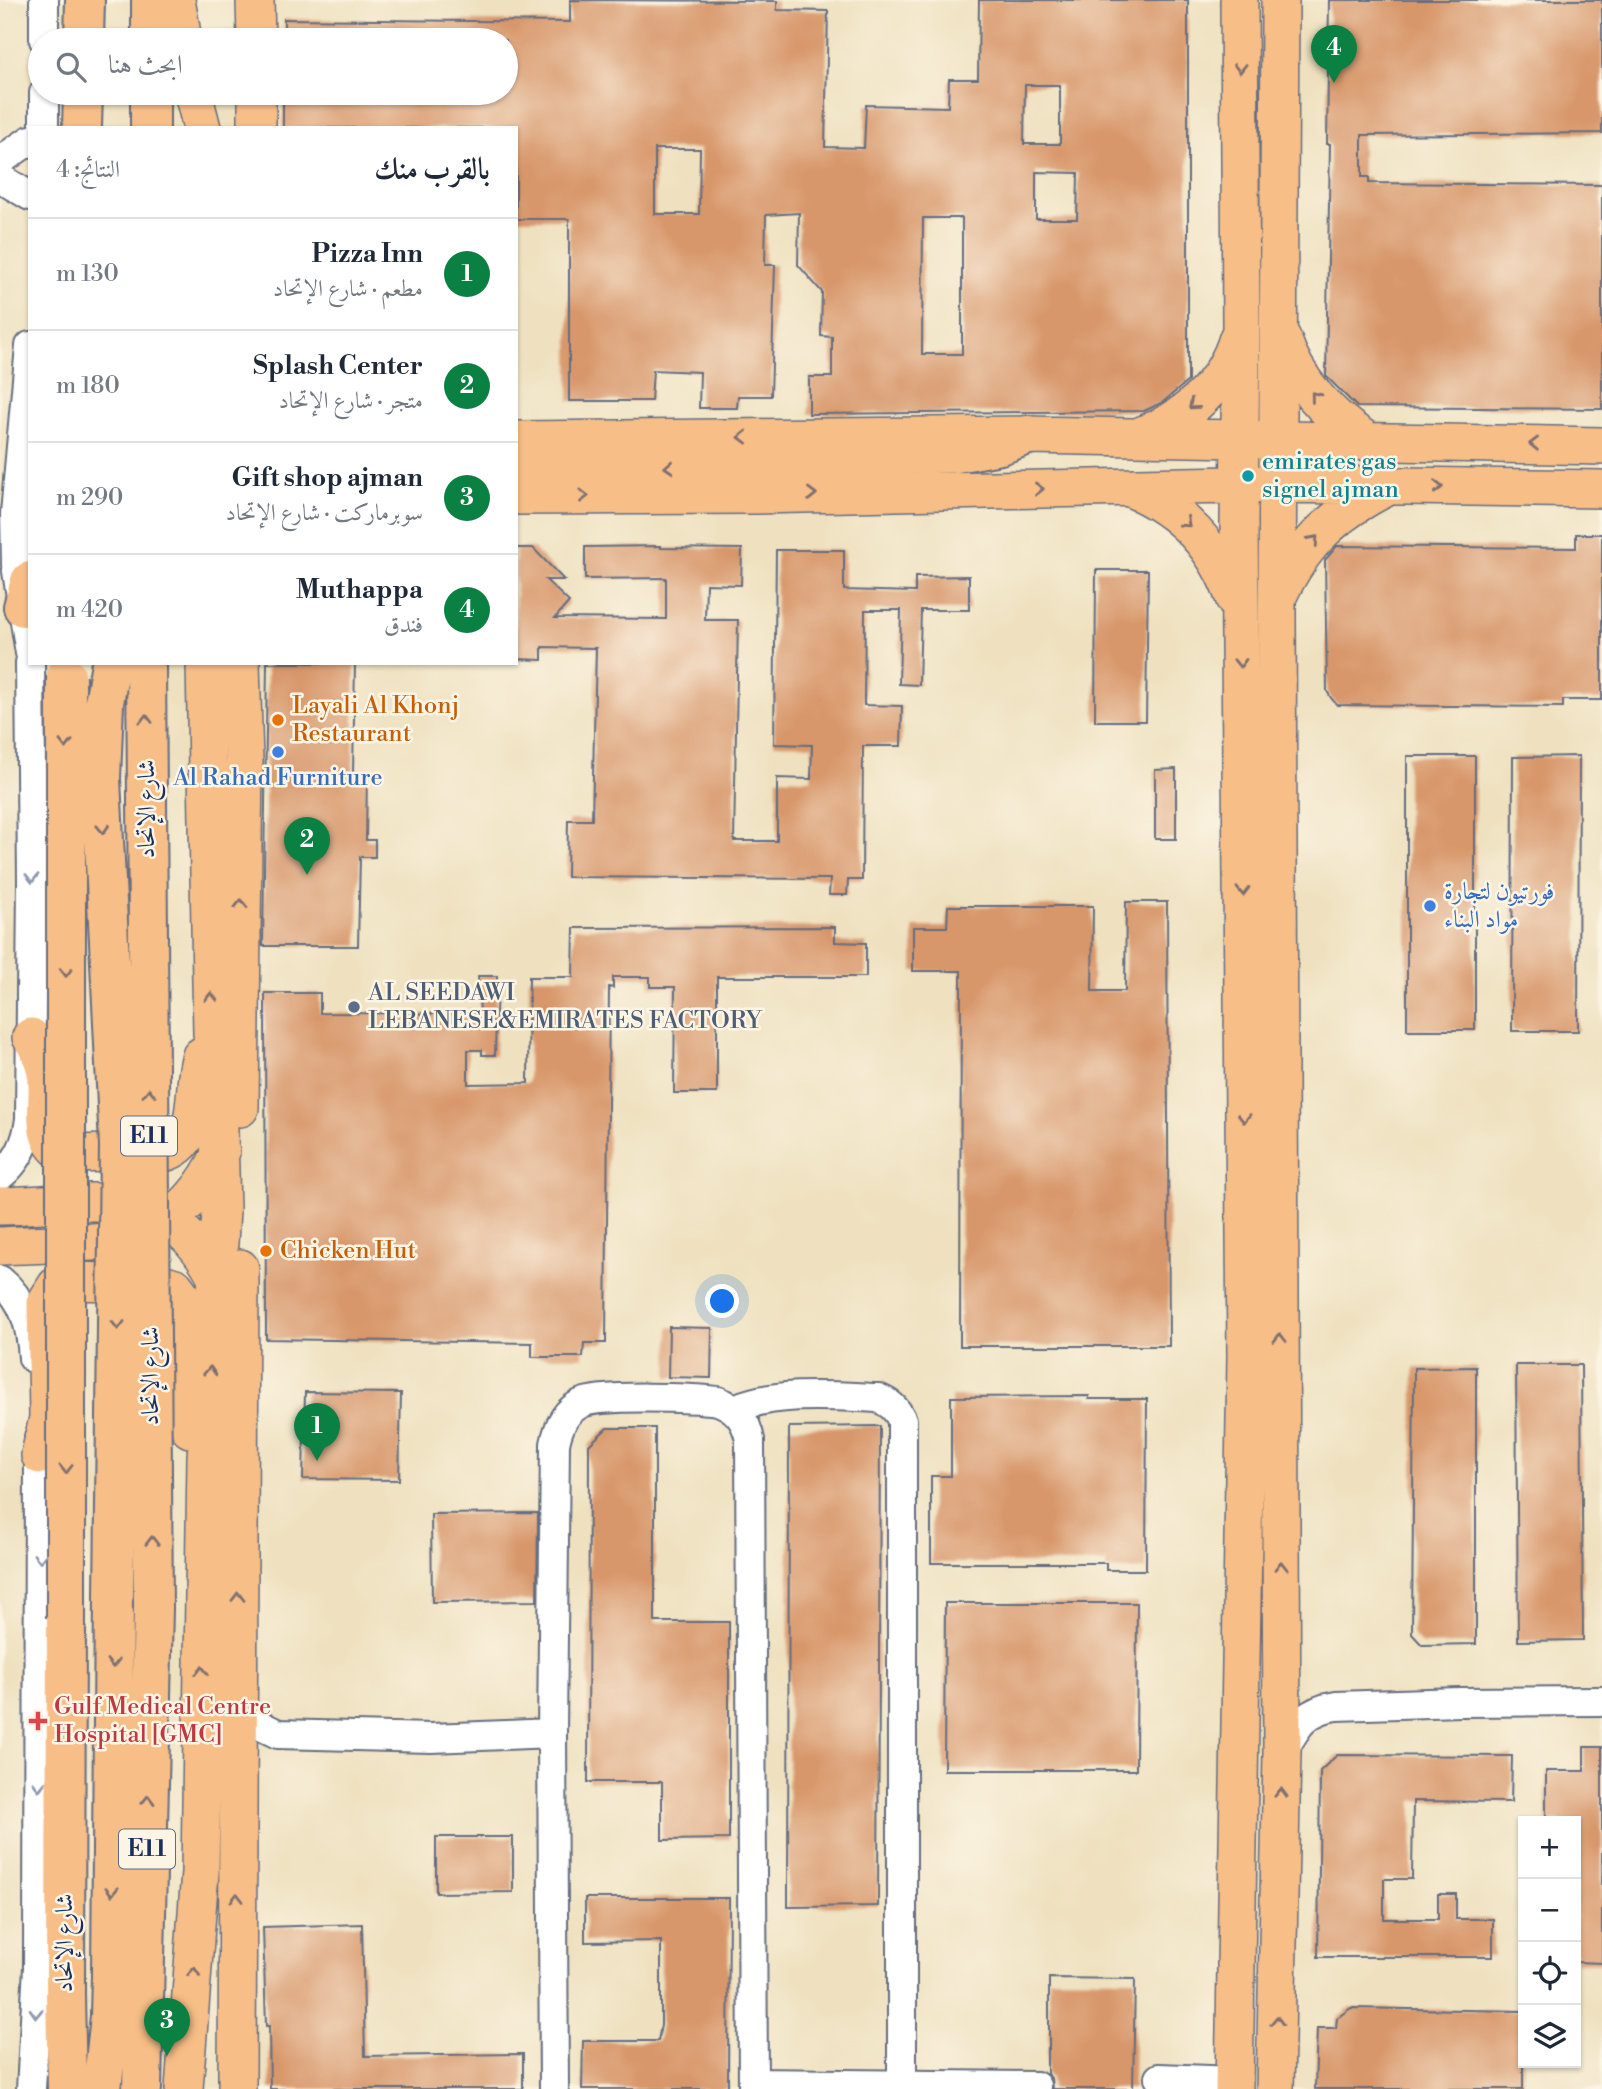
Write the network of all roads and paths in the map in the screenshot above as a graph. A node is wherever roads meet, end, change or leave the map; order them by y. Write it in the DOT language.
graph roads {
  1 [pos="44,0"];
  2 [pos="85,0"];
  3 [pos="151,0"];
  4 [pos="176,0"];
  5 [pos="255,0"];
  6 [pos="1239,0"];
  7 [pos="1280,0"];
  8 [pos="44,28"];
  9 [pos="84,28"];
  10 [pos="151,28"];
  11 [pos="181,28"];
  12 [pos="256,28"];
  13 [pos="43,105"];
  14 [pos="83,105"];
  15 [pos="150,105"];
  16 [pos="185,105"];
  17 [pos="196,105"];
  18 [pos="257,105"];
  19 [pos="40,126"];
  20 [pos="82,126"];
  21 [pos="150,126"];
  22 [pos="186,126"];
  23 [pos="201,126"];
  24 [pos="257,126"];
  25 [pos="28,139"];
  26 [pos="0,161"];
  27 [pos="0,178"];
  28 [pos="28,195"];
  29 [pos="1279,326"];
  30 [pos="1241,327"];
  31 [pos="28,361"];
  32 [pos="1028,435"];
  33 [pos="1137,436"];
  34 [pos="1240,438"];
  35 [pos="1278,438"];
  36 [pos="518,440"];
  37 [pos="1366,440"];
  38 [pos="1602,446"];
  39 [pos="518,472"];
  40 [pos="1278,484"];
  41 [pos="1239,485"];
  42 [pos="1389,486"];
  43 [pos="1129,487"];
  44 [pos="1602,489"];
  45 [pos="518,496"];
  46 [pos="7,519"];
  47 [pos="17,576"];
  48 [pos="1278,597"];
  49 [pos="1239,616"];
  50 [pos="28,641"];
  51 [pos="30,665"];
  52 [pos="111,665"];
  53 [pos="146,665"];
  54 [pos="241,665"];
  55 [pos="66,670"];
  56 [pos="208,670"];
  57 [pos="212,1034"];
  58 [pos="31,1037"];
  59 [pos="221,1151"];
  60 [pos="0,1176"];
  61 [pos="0,1206"];
  62 [pos="168,1219"];
  63 [pos="0,1246"];
  64 [pos="218,1278"];
  65 [pos="0,1280"];
  66 [pos="734,1409"];
  67 [pos="40,1455"];
  68 [pos="206,1457"];
  69 [pos="1602,1701"];
  70 [pos="237,1704"];
  71 [pos="552,1733"];
  72 [pos="278,1734"];
  73 [pos="1282,1753"];
  74 [pos="237,1763"];
  75 [pos="39,1913"];
  76 [pos="65,1995"];
  77 [pos="236,2036"];
  78 [pos="1159,2078"];
  79 [pos="1234,2085"];
  80 [pos="753,2086"];
  81 [pos="1035,2086"];
  82 [pos="902,2087"];
  83 [pos="32,2089"];
  84 [pos="67,2089"];
  85 [pos="102,2089"];
  86 [pos="142,2089"];
  87 [pos="184,2089"];
  88 [pos="201,2089"];
  89 [pos="237,2089"];
  90 [pos="554,2089"];
  91 [pos="1275,2089"];
  1 -- 8 [label="street"];
  2 -- 9 [label="highway"];
  3 -- 10 [label="highway"];
  4 -- 11 [label="main road"];
  5 -- 12 [label="main road"];
  6 -- 30 [label="main road, one-way"];
  7 -- 29 [label="main road"];
  13 -- 19 [label="street"];
  14 -- 20 [label="highway"];
  15 -- 21 [label="highway"];
  16 -- 22 [label="main road"];
  17 -- 23 [label="main road"];
  18 -- 24 [label="main road"];
  25 -- 26 [label="street"];
  27 -- 28 [label="street"];
  29 -- 35 [label="main road"];
  37 -- 29 [label="main road, one-way"];
  30 -- 33 [label="main road, one-way"];
  30 -- 34 [label="main road"];
  31 -- 46 [label="street"];
  32 -- 33 [label="main road"];
  32 -- 36 [label="main road, one-way"];
  32 -- 39 [label="highway, one-way"];
  33 -- 34 [label="main road"];
  34 -- 35 [label="main road"];
  34 -- 41 [label="main road"];
  35 -- 37 [label="main road"];
  35 -- 40 [label="main road"];
  38 -- 37 [label="main road, one-way"];
  40 -- 41 [label="main road"];
  40 -- 42 [label="main road"];
  40 -- 48 [label="main road"];
  41 -- 43 [label="main road"];
  41 -- 49 [label="main road"];
  42 -- 44 [label="main road, one-way"];
  48 -- 42 [label="main road, one-way"];
  45 -- 43 [label="main road, one-way"];
  43 -- 49 [label="main road, one-way"];
  46 -- 47 [label="street"];
  47 -- 50 [label="street"];
  73 -- 48 [label="main road, one-way"];
  49 -- 79 [label="main road, one-way"];
  51 -- 58 [label="street, one-way"];
  52 -- 85 [label="highway, one-way, bridge"];
  86 -- 53 [label="highway, شارع الإتحاد / E11, one-way, bridge"];
  70 -- 54 [label="main road, one-way"];
  55 -- 76 [label="highway, شارع الإتحاد, one-way, bridge"];
  57 -- 56 [label="main road, one-way"];
  57 -- 58 [label="main road"];
  57 -- 59 [label="main road"];
  58 -- 60 [label="street"];
  59 -- 62 [label="main road"];
  59 -- 64 [label="main road"];
  61 -- 62 [label="main road"];
  62 -- 63 [label="main road"];
  62 -- 64 [label="main road"];
  68 -- 64 [label="main road, one-way"];
  65 -- 67 [label="street"];
  66 -- 71 [label="street"];
  66 -- 80 [label="street"];
  66 -- 82 [label="street"];
  67 -- 68 [label="main road"];
  67 -- 75 [label="street, one-way"];
  87 -- 68 [label="main road, one-way"];
  69 -- 73 [label="street"];
  70 -- 72 [label="street"];
  70 -- 74 [label="main road"];
  71 -- 72 [label="street"];
  71 -- 90 [label="street"];
  72 -- 74 [label="street"];
  91 -- 73 [label="main road, one-way"];
  77 -- 74 [label="main road, one-way"];
  75 -- 76 [label="highway"];
  75 -- 83 [label="street, one-way"];
  76 -- 84 [label="highway, شارع الإتحاد"];
  77 -- 88 [label="main road"];
  77 -- 89 [label="main road"];
  78 -- 79 [label="street"];
  80 -- 82 [label="street"];
  81 -- 82 [label="street"];
}
